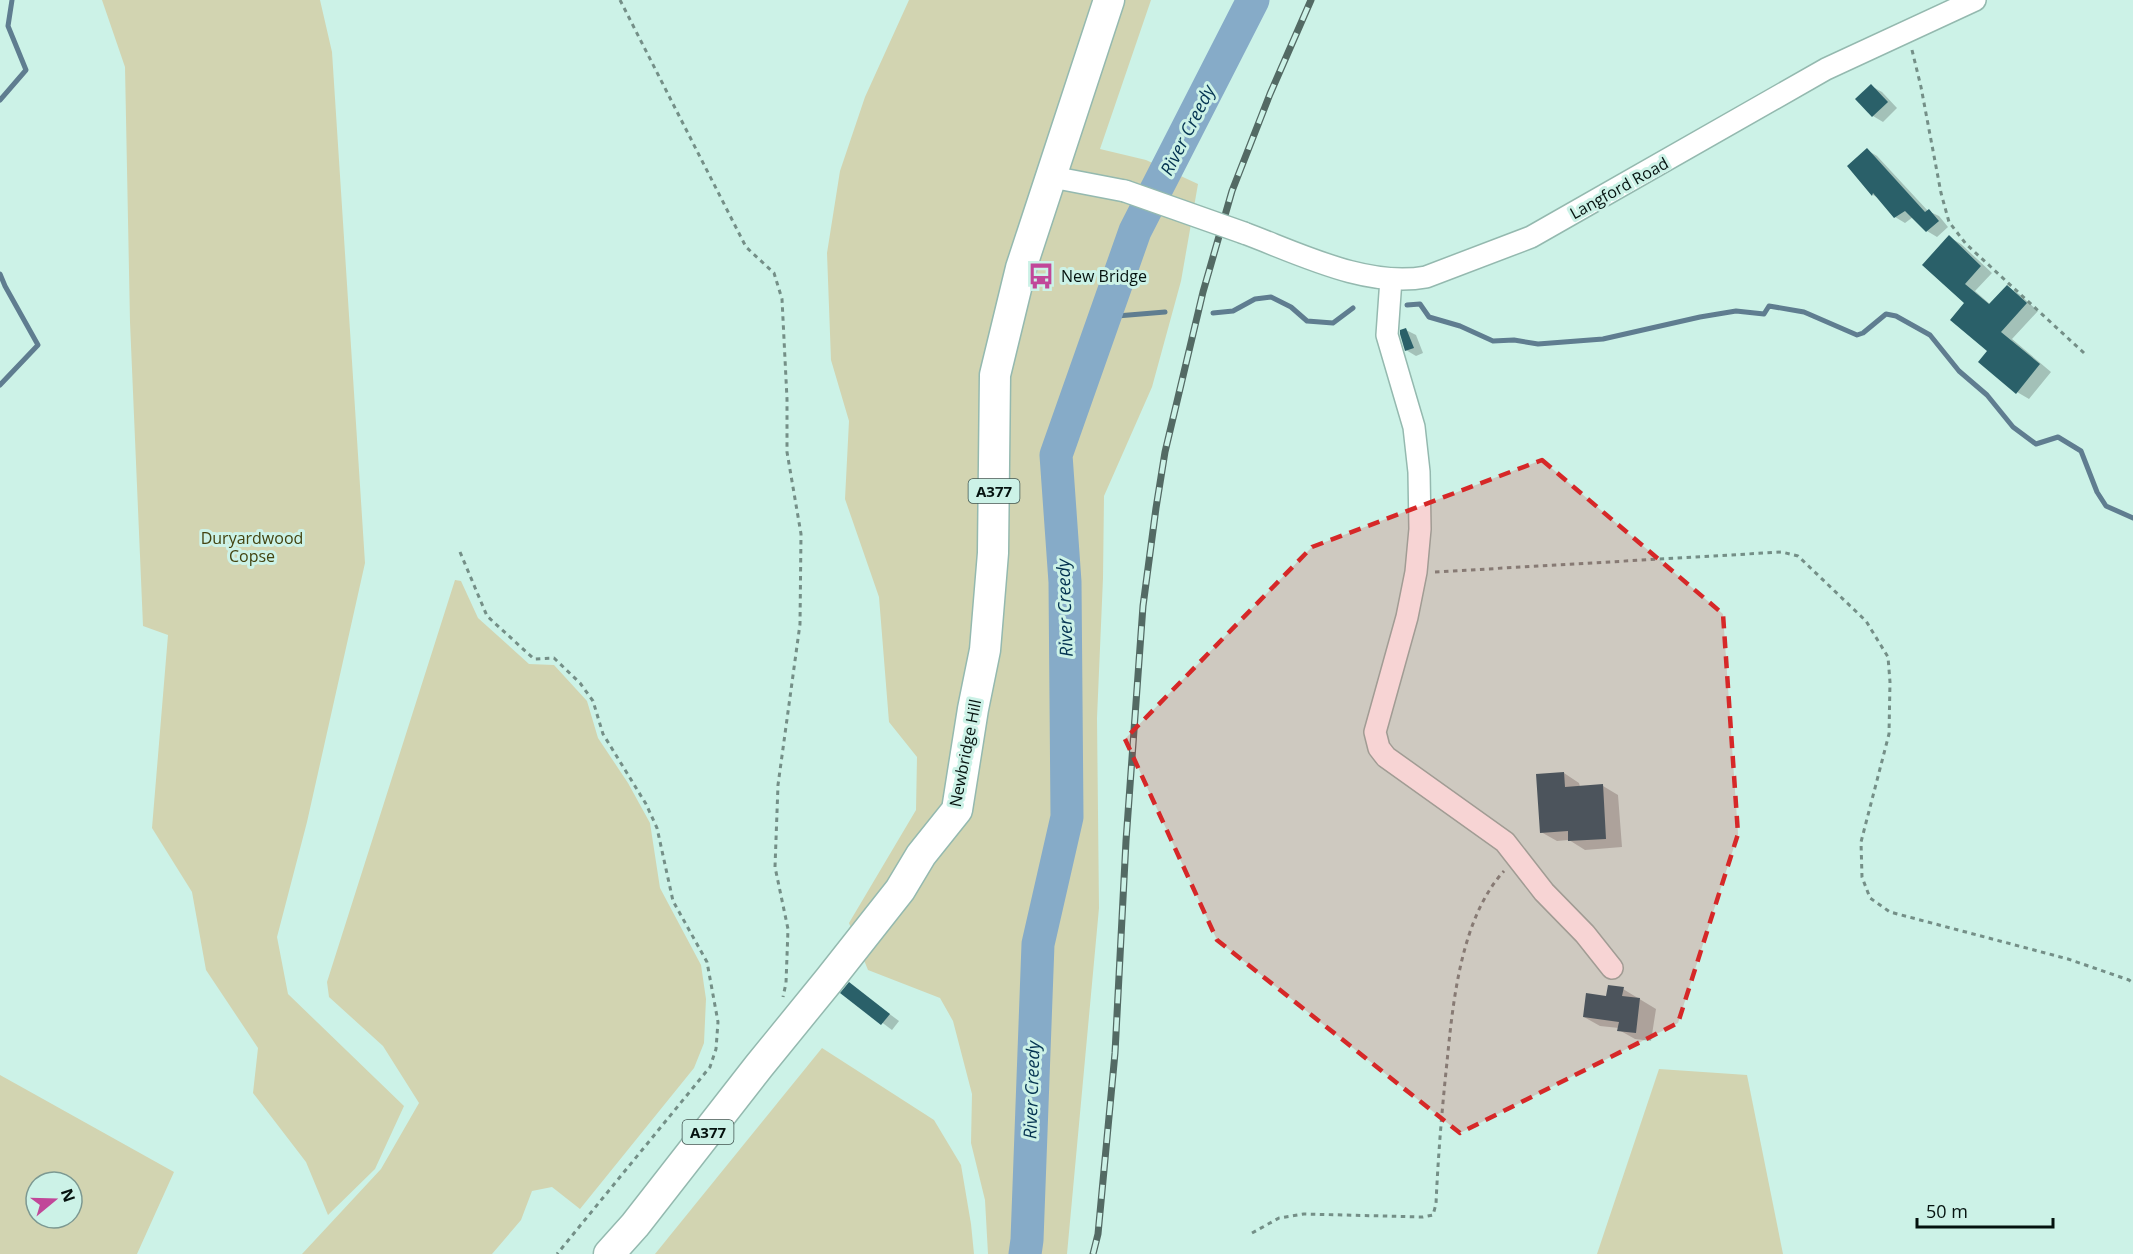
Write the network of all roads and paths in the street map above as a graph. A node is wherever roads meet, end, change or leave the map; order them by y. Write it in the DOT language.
graph roads {
  1 [pos="620,0"];
  2 [pos="1109,0"];
  3 [pos="1975,0"];
  4 [pos="1905,32"];
  5 [pos="1052,177"];
  6 [pos="1391,279"];
  7 [pos="2084,353"];
  8 [pos="459,552"];
  9 [pos="1416,572"];
  10 [pos="1517,857"];
  11 [pos="1612,968"];
  12 [pos="2133,983"];
  13 [pos="782,1004"];
  14 [pos="1251,1233"];
  15 [pos="557,1254"];
  16 [pos="609,1254"];
  1 -- 13 [label="path"];
  2 -- 5 [label="highway, A377"];
  3 -- 4 [label="street, Langford Road"];
  4 -- 6 [label="street, Langford Road"];
  4 -- 7 [label="path"];
  5 -- 6 [label="street, Langford Road, bridge"];
  5 -- 16 [label="highway, Newbridge Hill / A377"];
  6 -- 9 [label="street"];
  8 -- 15 [label="path"];
  9 -- 10 [label="street"];
  9 -- 12 [label="path"];
  10 -- 11 [label="street"];
  10 -- 14 [label="path"];
}
